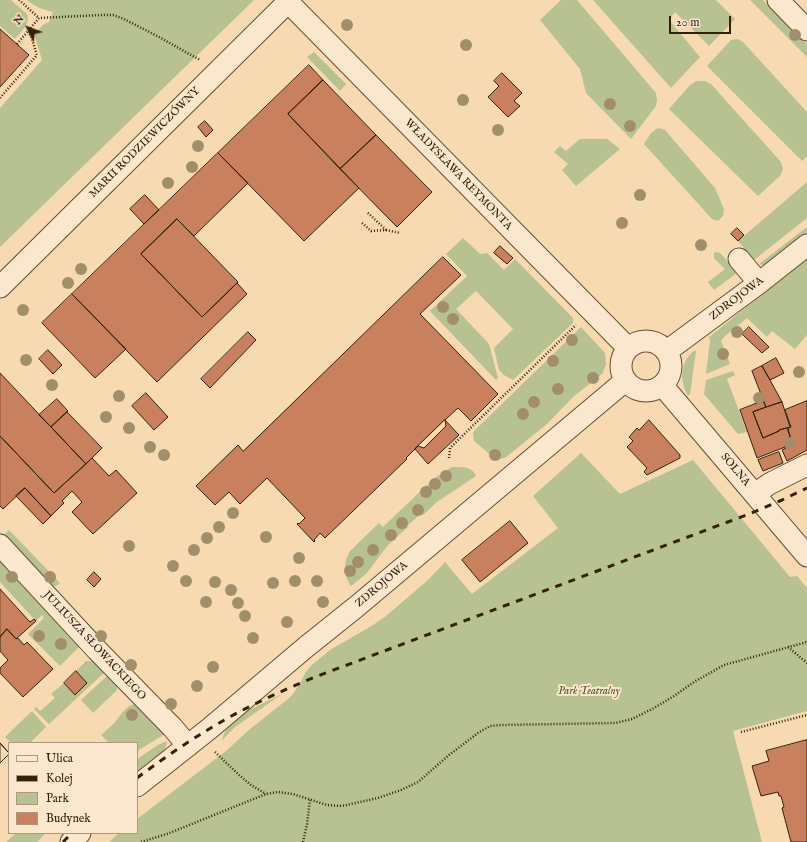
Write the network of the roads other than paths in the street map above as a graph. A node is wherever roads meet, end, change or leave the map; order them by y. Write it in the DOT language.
graph roads {
  1 [pos="778,0"];
  2 [pos="289,1"];
  3 [pos="807,30"];
  4 [pos="807,245"];
  5 [pos="739,259"];
  6 [pos="759,283"];
  7 [pos="0,287"];
  8 [pos="628,348"];
  9 [pos="667,351"];
  10 [pos="625,381"];
  11 [pos="662,385"];
  12 [pos="807,465"];
  13 [pos="755,494"];
  14 [pos="0,545"];
  15 [pos="807,556"];
  16 [pos="188,746"];
  17 [pos="138,785"];
  18 [pos="79,834"];
  19 [pos="71,842"];
  1 -- 3 [label="street"];
  2 -- 7 [label="street, MARII RODZIEWICZÓWNY"];
  2 -- 8 [label="street, WŁADYSŁAWA REYMONTA"];
  4 -- 6 [label="street, ZDROJOWA"];
  5 -- 6 [label="street"];
  6 -- 9 [label="street, ZDROJOWA"];
  8 -- 9 [label="street"];
  8 -- 10 [label="street"];
  9 -- 11 [label="street"];
  10 -- 11 [label="street"];
  10 -- 16 [label="street, ZDROJOWA"];
  11 -- 13 [label="street, SOLNA"];
  12 -- 13 [label="street"];
  13 -- 15 [label="street, SOLNA"];
  14 -- 16 [label="street, JULIUSZA SŁOWACKIEGO"];
  16 -- 17 [label="street, ZDROJOWA"];
  18 -- 19 [label="street"];
}
